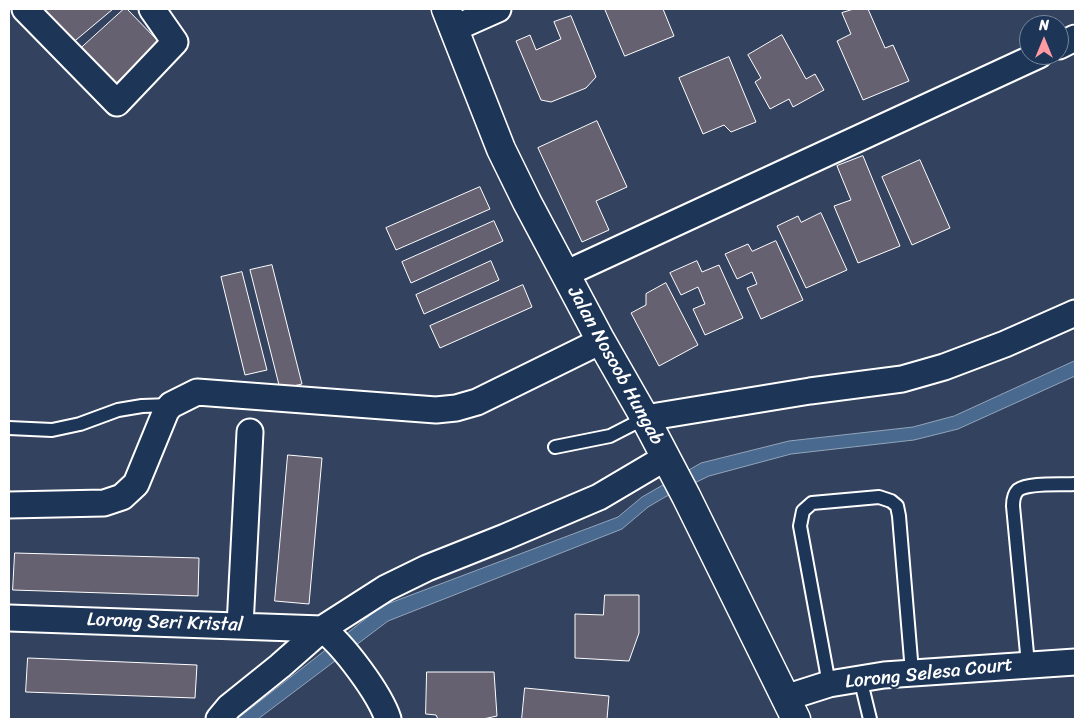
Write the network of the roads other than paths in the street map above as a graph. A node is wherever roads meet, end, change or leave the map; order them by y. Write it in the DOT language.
graph roads {
  1 [pos="25,9"];
  2 [pos="152,9"];
  3 [pos="498,9"];
  4 [pos="450,19"];
  5 [pos="1019,64"];
  6 [pos="565,274"];
  7 [pos="1075,314"];
  8 [pos="601,341"];
  9 [pos="171,405"];
  10 [pos="645,418"];
  11 [pos="9,428"];
  12 [pos="250,432"];
  13 [pos="555,447"];
  14 [pos="667,463"];
  15 [pos="1075,484"];
  16 [pos="9,505"];
  17 [pos="9,618"];
  18 [pos="240,626"];
  19 [pos="327,633"];
  20 [pos="1075,662"];
  21 [pos="1028,664"];
  22 [pos="912,672"];
  23 [pos="860,678"];
  24 [pos="829,684"];
  25 [pos="791,709"];
  26 [pos="219,719"];
  27 [pos="388,719"];
  28 [pos="870,719"];
  1 -- 2 [label="street"];
  3 -- 4 [label="street"];
  4 -- 6 [label="main road, Jalan Nosoob Hungab"];
  5 -- 6 [label="street"];
  6 -- 8 [label="main road, Jalan Nosoob Hungab"];
  7 -- 10 [label="street"];
  8 -- 9 [label="street"];
  8 -- 10 [label="main road, Jalan Nosoob Hungab"];
  9 -- 11 [label="lane"];
  9 -- 16 [label="street"];
  10 -- 13 [label="lane"];
  10 -- 14 [label="main road, Jalan Nosoob Hungab"];
  12 -- 18 [label="street"];
  14 -- 19 [label="street"];
  14 -- 25 [label="main road, Jalan Nosoob Hungab"];
  15 -- 21 [label="lane"];
  17 -- 18 [label="street, Lorong Seri Kristal"];
  18 -- 19 [label="street, Lorong Seri Kristal"];
  19 -- 26 [label="street"];
  19 -- 27 [label="street"];
  20 -- 21 [label="street, Lorong Selesa Court"];
  21 -- 22 [label="street, Lorong Selesa Court"];
  22 -- 23 [label="street, Lorong Selesa Court"];
  22 -- 24 [label="lane"];
  23 -- 24 [label="street, Lorong Selesa Court"];
  23 -- 28 [label="lane"];
  24 -- 25 [label="street, Lorong Selesa Court"];
}
